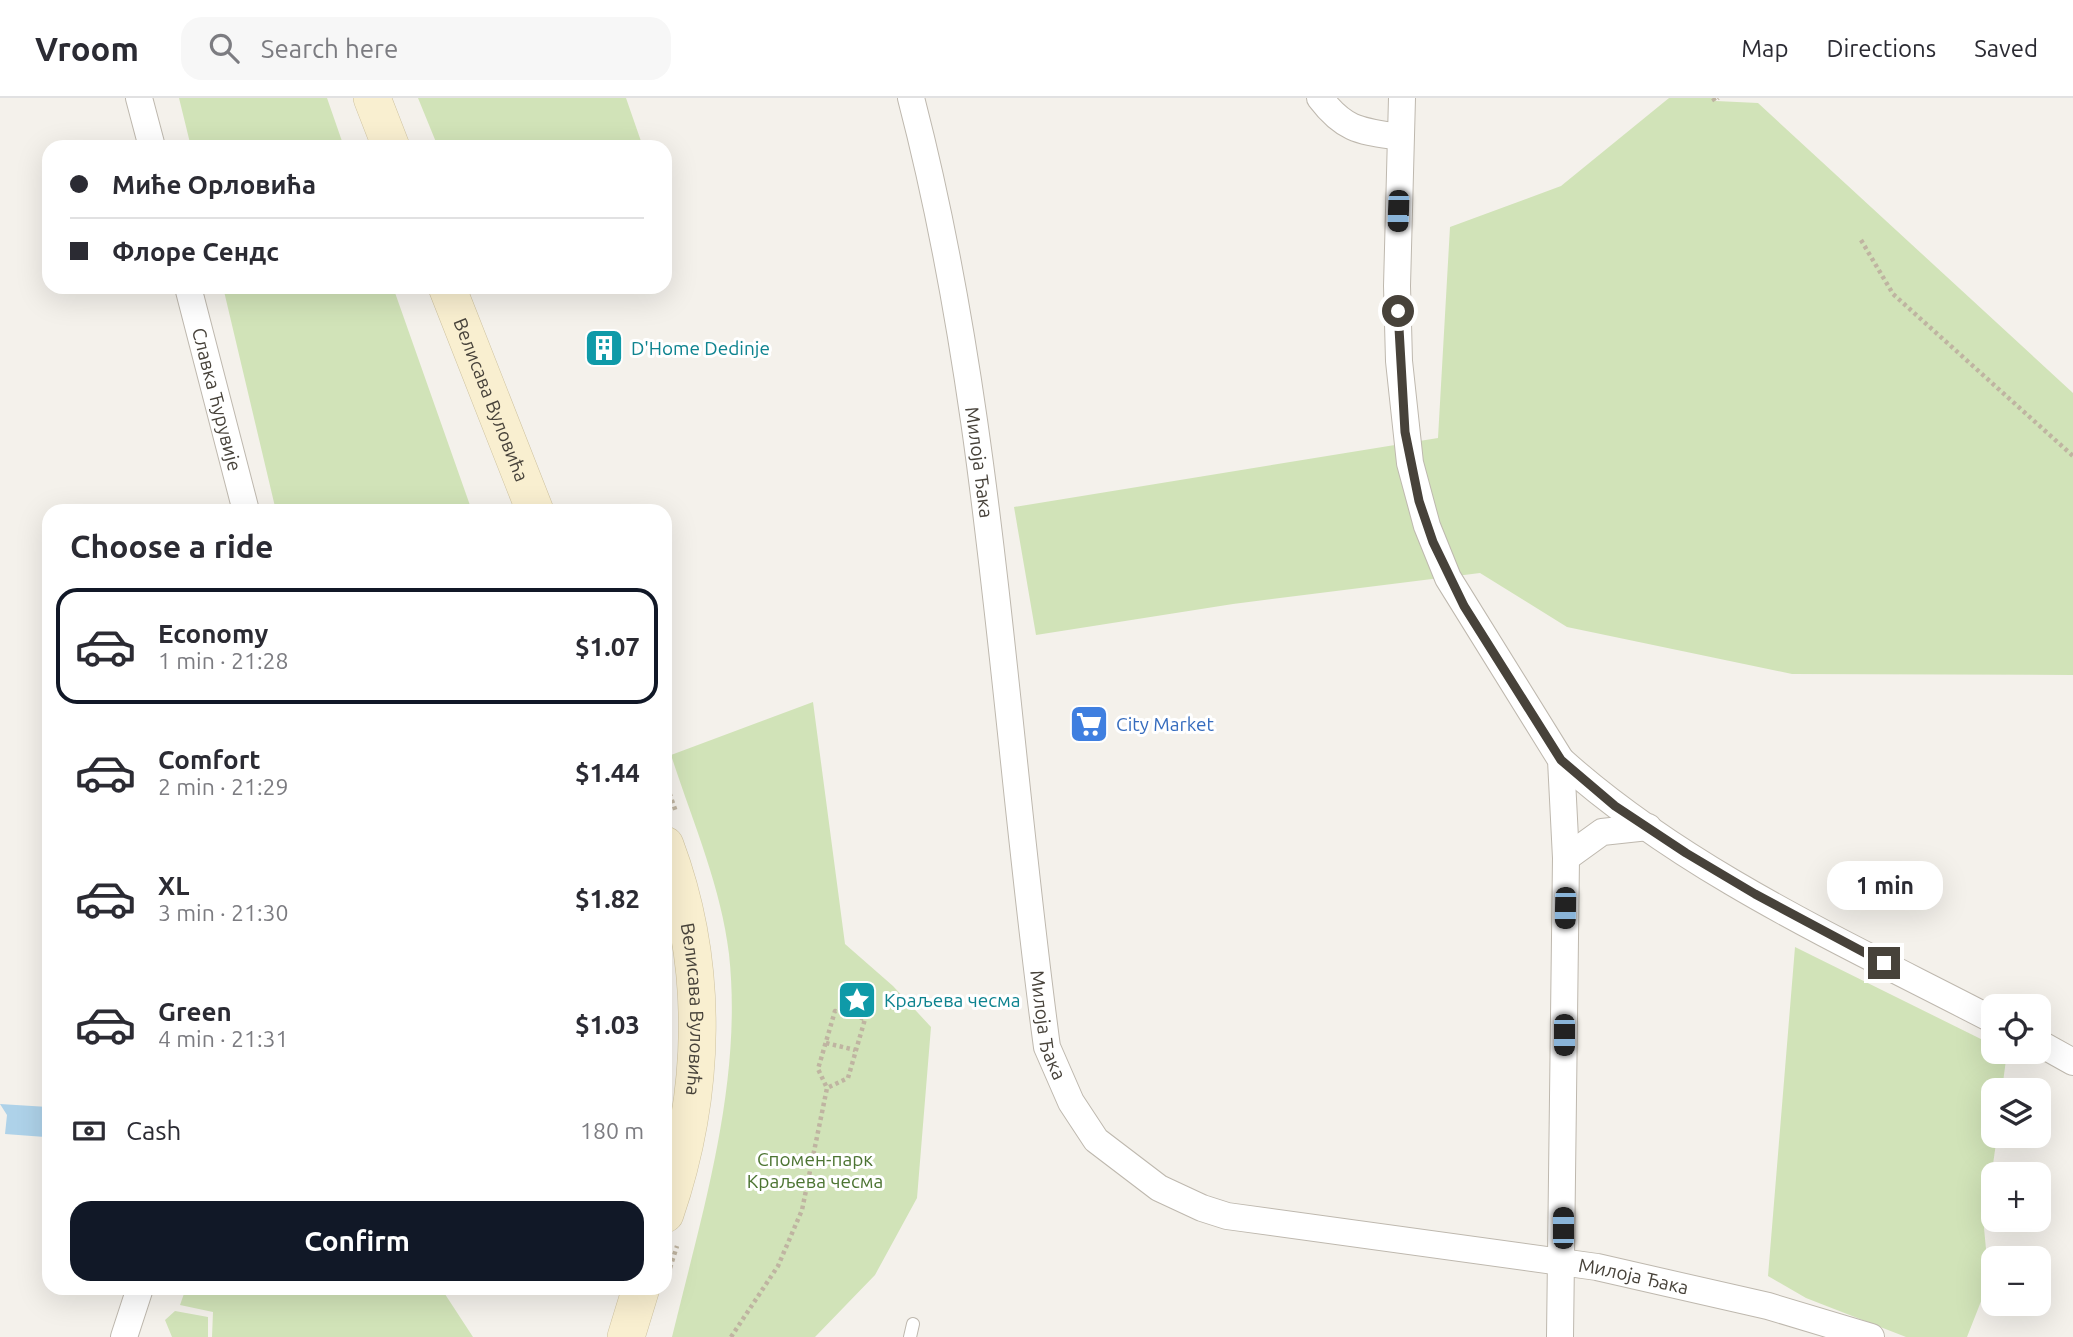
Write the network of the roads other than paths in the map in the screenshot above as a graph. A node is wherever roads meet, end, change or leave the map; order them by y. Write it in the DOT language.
graph roads {
  1 [pos="139,98"];
  2 [pos="372,98"];
  3 [pos="911,98"];
  4 [pos="1320,98"];
  5 [pos="1402,98"];
  6 [pos="1400,136"];
  7 [pos="150,140"];
  8 [pos="388,140"];
  9 [pos="190,294"];
  10 [pos="450,294"];
  11 [pos="244,504"];
  12 [pos="532,504"];
  13 [pos="1561,760"];
  14 [pos="1648,827"];
  15 [pos="1566,858"];
  16 [pos="672,868"];
  17 [pos="1981,1014"];
  18 [pos="2051,1050"];
  19 [pos="2073,1062"];
  20 [pos="672,1190"];
  21 [pos="1562,1262"];
  22 [pos="139,1295"];
  23 [pos="639,1295"];
  24 [pos="1842,1332"];
  25 [pos="124,1337"];
  26 [pos="626,1337"];
  27 [pos="1560,1337"];
  28 [pos="1871,1337"];
  1 -- 7 [label="street"];
  2 -- 8 [label="street"];
  3 -- 21 [label="street, Милоја Ђака"];
  4 -- 6 [label="street"];
  5 -- 6 [label="street"];
  6 -- 13 [label="street"];
  9 -- 11 [label="street, Славка Ћурувије"];
  10 -- 12 [label="street, Велисава Вуловића"];
  13 -- 14 [label="street"];
  13 -- 15 [label="street"];
  14 -- 15 [label="street"];
  14 -- 17 [label="street"];
  15 -- 21 [label="street"];
  16 -- 20 [label="street, Велисава Вуловића"];
  18 -- 19 [label="street"];
  21 -- 24 [label="street, Милоја Ђака"];
  21 -- 27 [label="street"];
  22 -- 25 [label="street"];
  23 -- 26 [label="street"];
  24 -- 28 [label="street, Милоја Ђака"];
}
